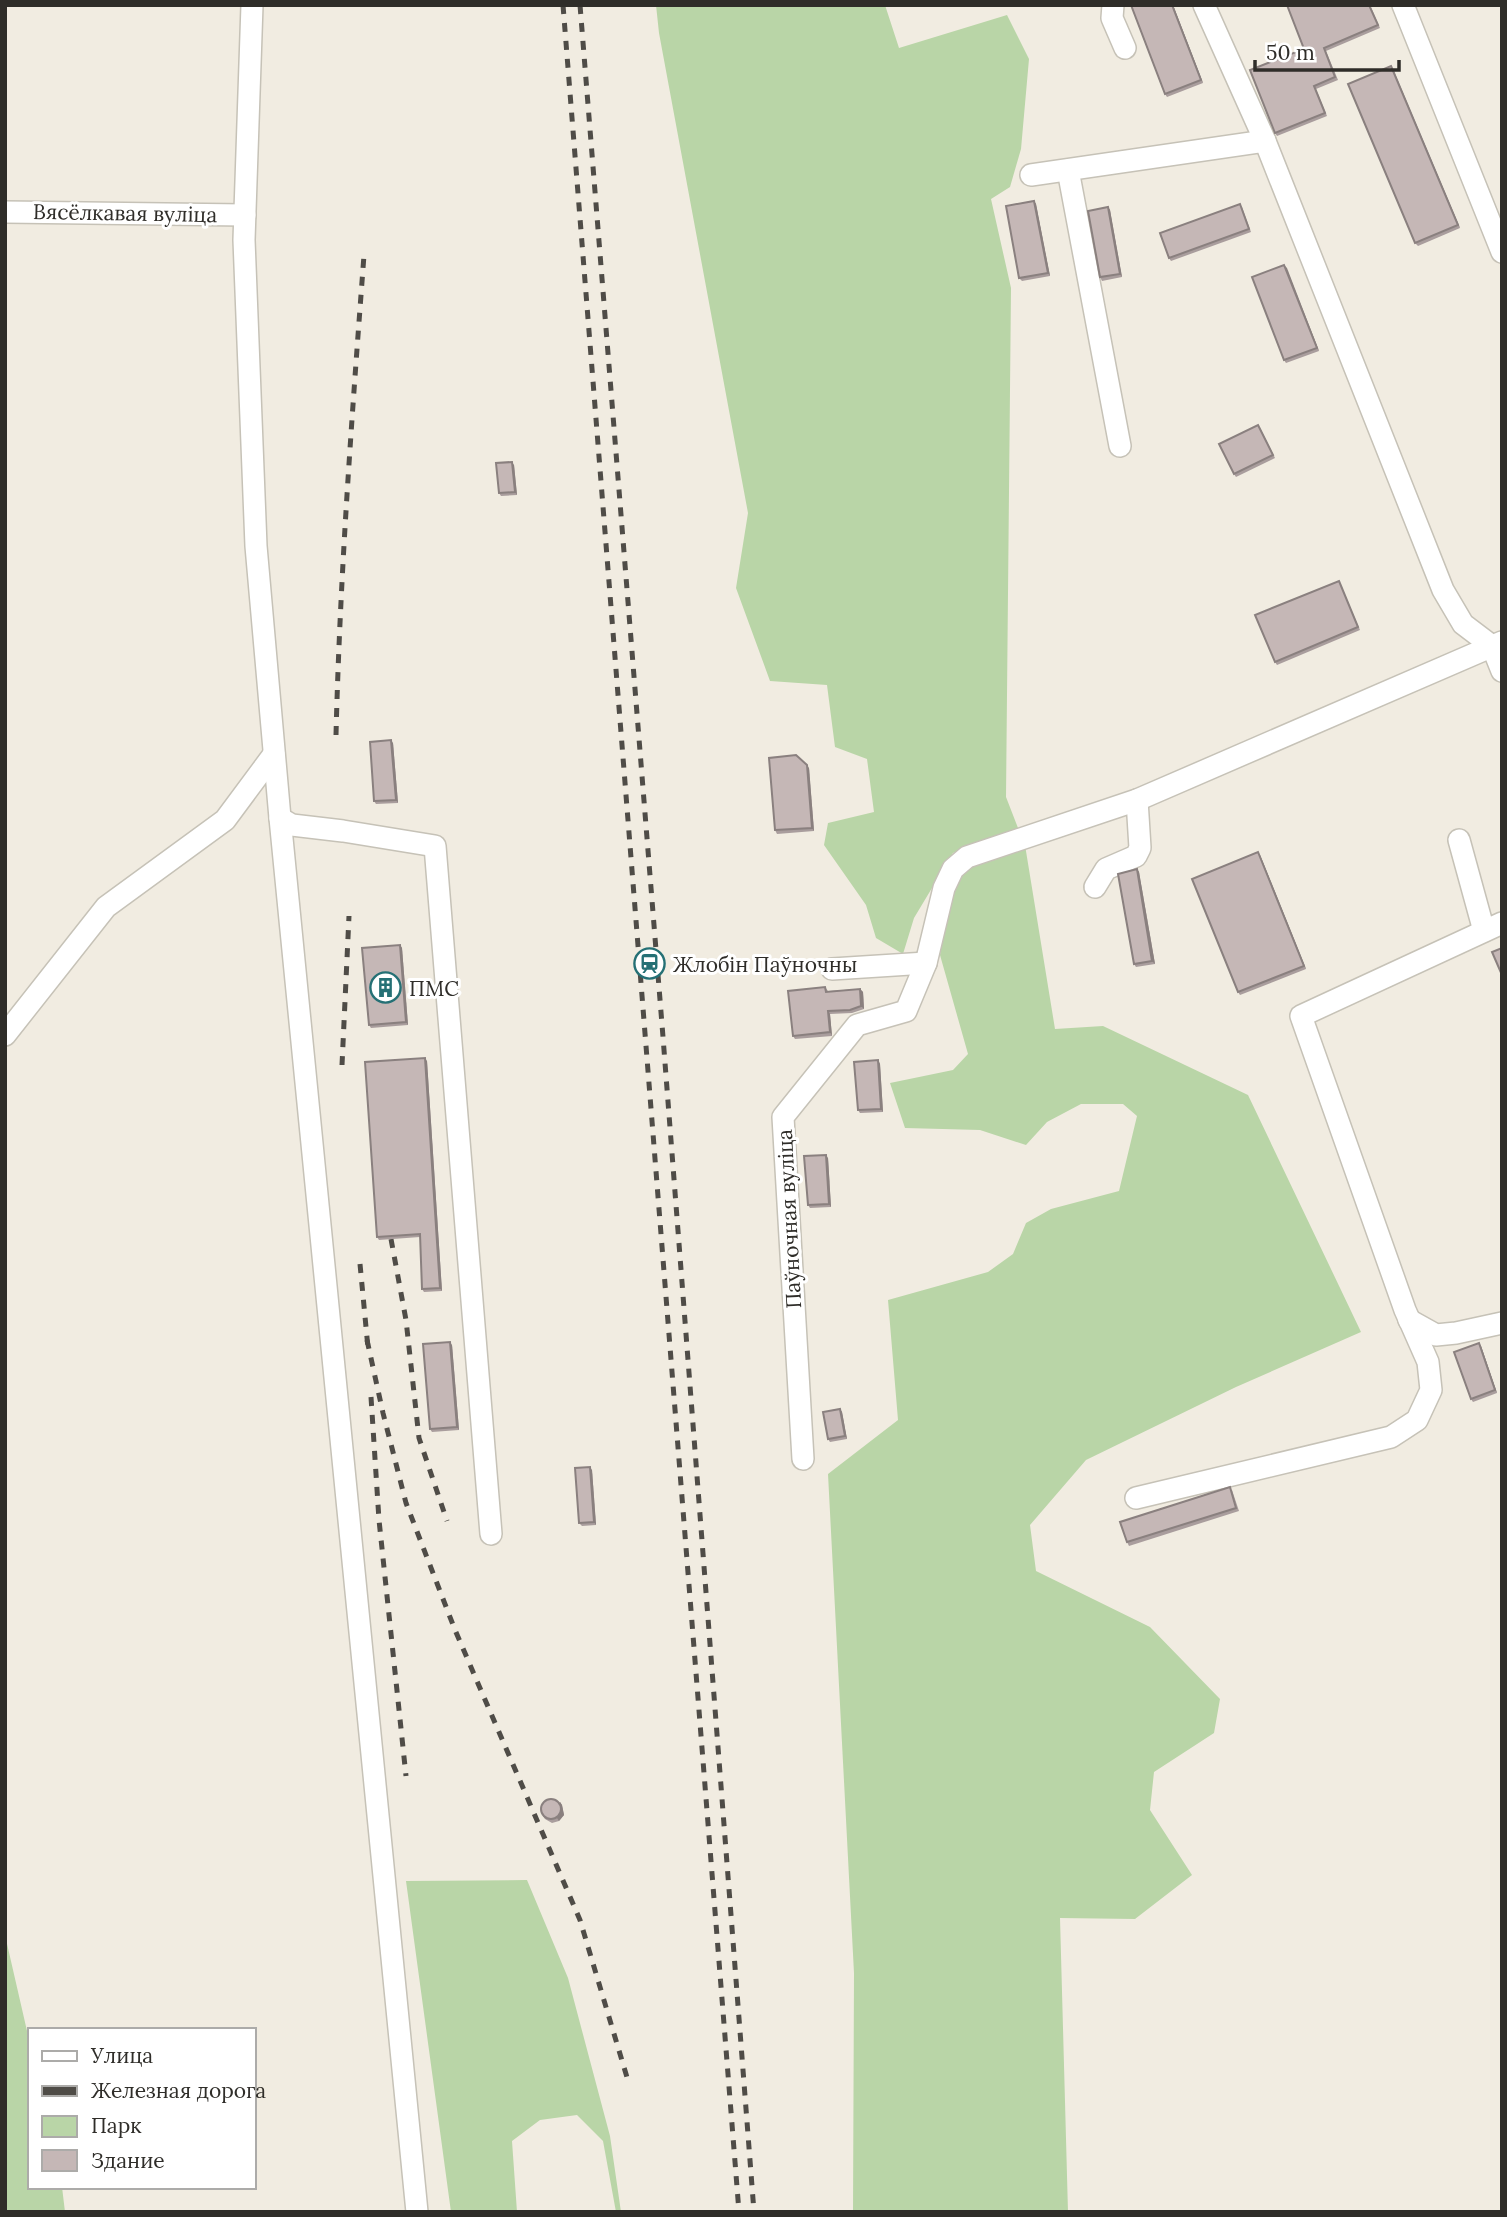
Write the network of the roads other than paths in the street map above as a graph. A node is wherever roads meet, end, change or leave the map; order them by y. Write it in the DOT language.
graph roads {
  1 [pos="251,5"];
  2 [pos="1113,5"];
  3 [pos="1204,5"];
  4 [pos="1403,5"];
  5 [pos="1125,48"];
  6 [pos="1265,141"];
  7 [pos="1068,170"];
  8 [pos="1031,176"];
  9 [pos="5,212"];
  10 [pos="245,215"];
  11 [pos="1502,252"];
  12 [pos="1120,446"];
  13 [pos="1497,644"];
  14 [pos="1502,671"];
  15 [pos="274,754"];
  16 [pos="1137,800"];
  17 [pos="280,818"];
  18 [pos="1459,840"];
  19 [pos="1095,887"];
  20 [pos="1493,927"];
  21 [pos="926,963"];
  22 [pos="831,969"];
  23 [pos="5,1035"];
  24 [pos="1409,1320"];
  25 [pos="1502,1323"];
  26 [pos="803,1460"];
  27 [pos="1136,1498"];
  28 [pos="491,1534"];
  29 [pos="417,2212"];
  1 -- 10 [label="street"];
  2 -- 5 [label="street"];
  3 -- 6 [label="street"];
  4 -- 11 [label="street"];
  6 -- 7 [label="street"];
  6 -- 13 [label="street"];
  7 -- 8 [label="street"];
  7 -- 12 [label="street"];
  9 -- 10 [label="street, Вясёлкавая вуліца"];
  10 -- 15 [label="street"];
  13 -- 14 [label="street"];
  13 -- 16 [label="street"];
  15 -- 17 [label="street"];
  15 -- 23 [label="street"];
  16 -- 19 [label="street"];
  16 -- 21 [label="street"];
  17 -- 28 [label="street"];
  17 -- 29 [label="street"];
  18 -- 20 [label="street"];
  20 -- 24 [label="street"];
  21 -- 22 [label="street"];
  21 -- 26 [label="street, Паўночная вуліца"];
  24 -- 25 [label="street"];
  24 -- 27 [label="street"];
}
